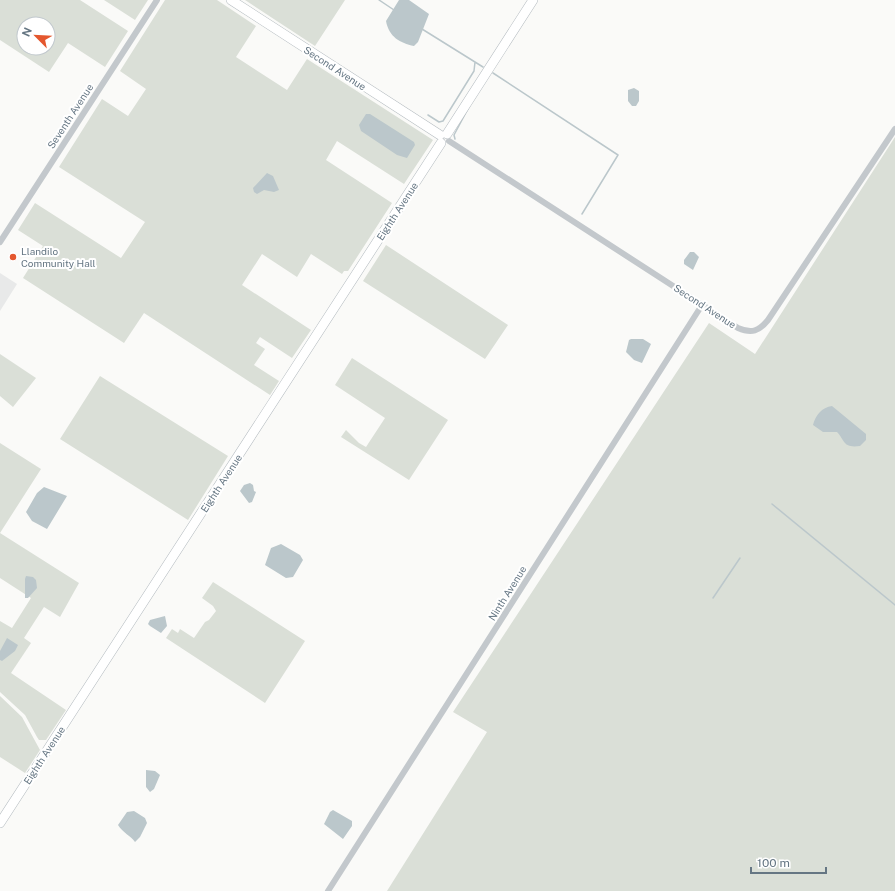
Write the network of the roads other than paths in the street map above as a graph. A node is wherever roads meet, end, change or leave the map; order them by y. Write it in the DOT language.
graph roads {
  1 [pos="157,0"];
  2 [pos="231,0"];
  3 [pos="533,0"];
  4 [pos="895,129"];
  5 [pos="444,138"];
  6 [pos="0,242"];
  7 [pos="702,305"];
  8 [pos="0,823"];
  9 [pos="328,891"];
  1 -- 6 [label="street, Seventh Avenue"];
  2 -- 5 [label="main road, Second Avenue"];
  3 -- 5 [label="main road, Eighth Avenue"];
  4 -- 7 [label="street, Second Avenue"];
  5 -- 7 [label="street, Second Avenue"];
  5 -- 8 [label="main road, Eighth Avenue"];
  7 -- 9 [label="street, Ninth Avenue"];
}
